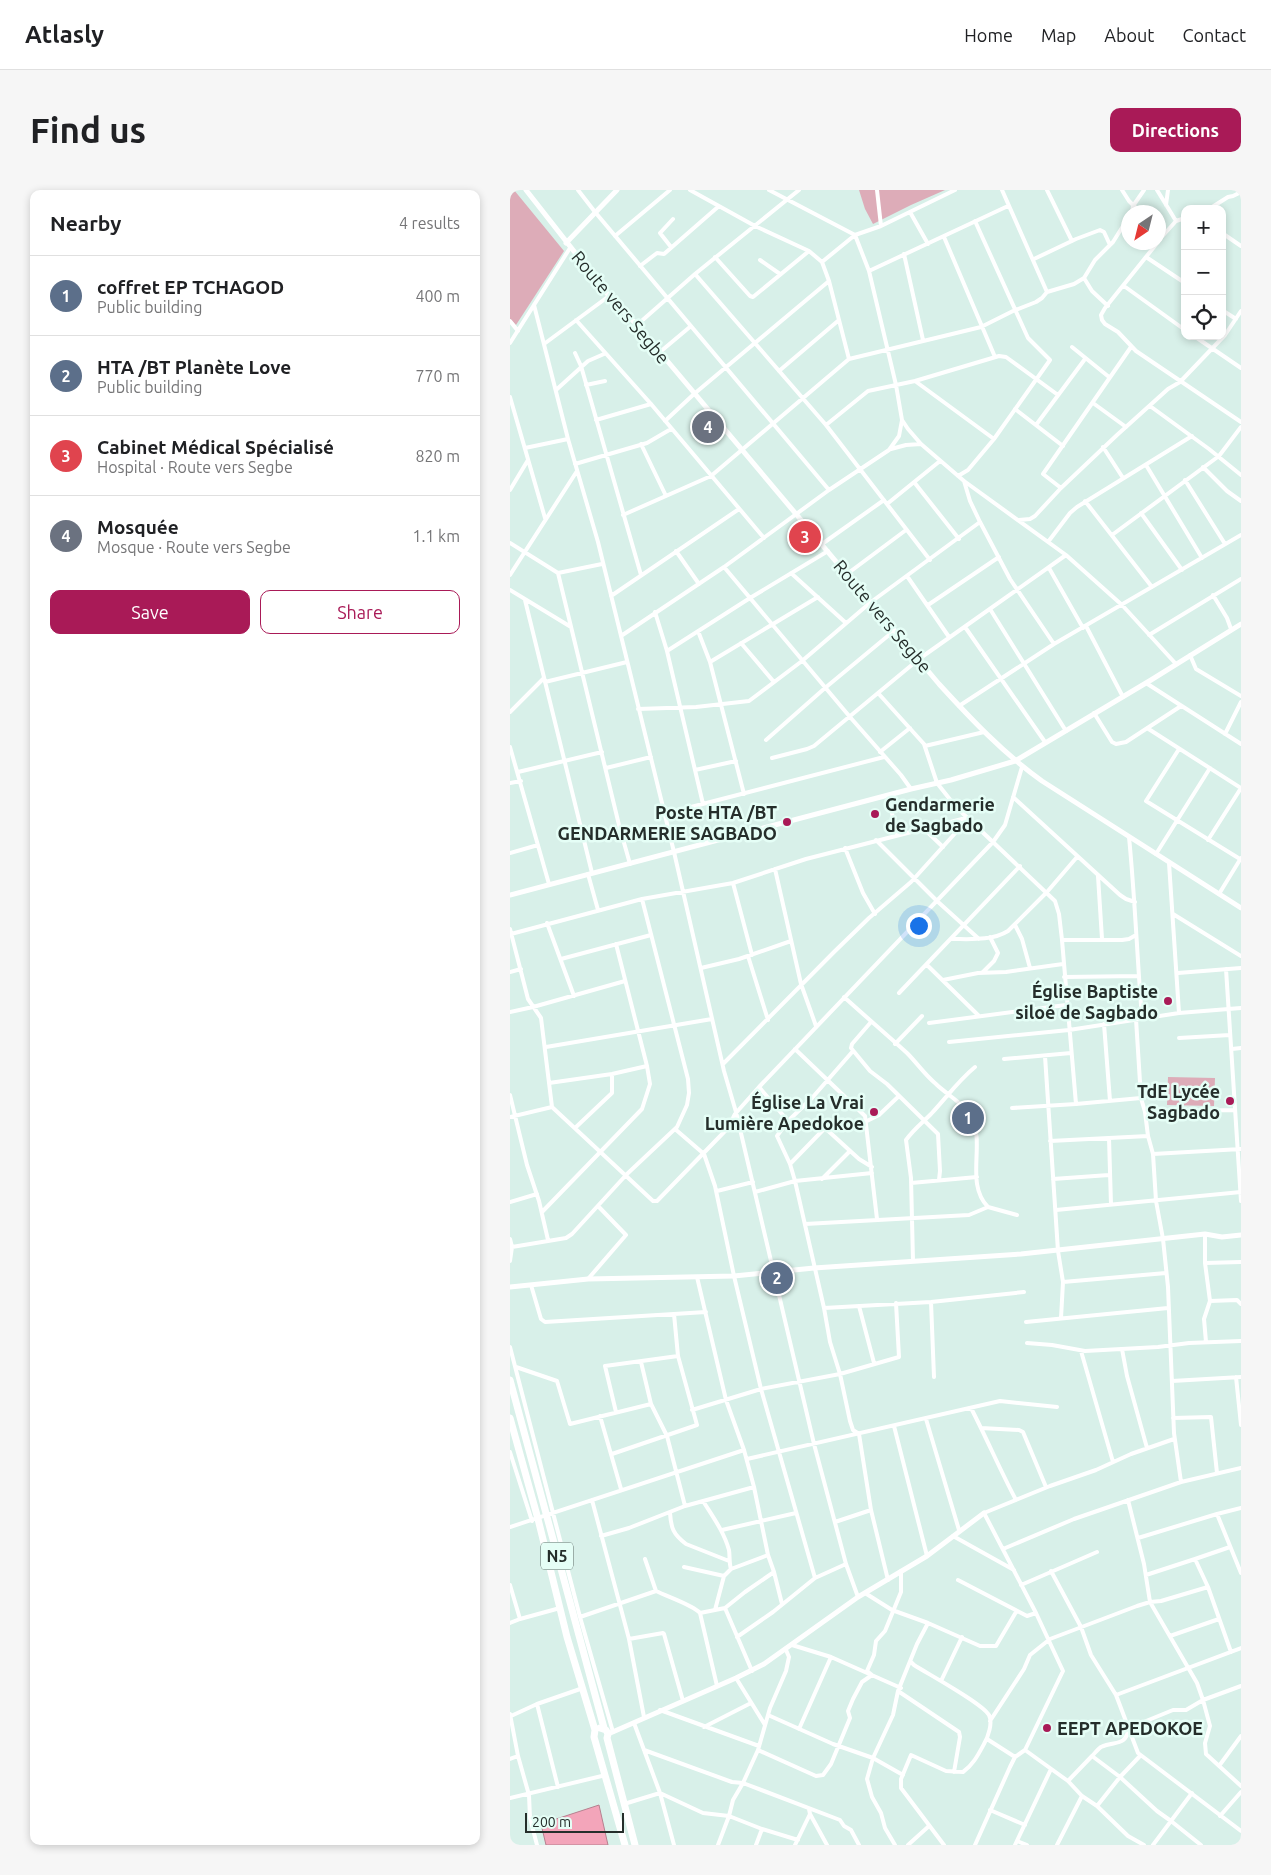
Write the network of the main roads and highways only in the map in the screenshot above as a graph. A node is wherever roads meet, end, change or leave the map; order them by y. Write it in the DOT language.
graph roads {
  1 [pos="510,1380"];
  2 [pos="510,1418"];
  3 [pos="595,1730"];
  4 [pos="608,1733"];
  5 [pos="596,1740"];
  6 [pos="625,1845"];
  7 [pos="636,1845"];
  1 -- 4 [label="highway, N5"];
  2 -- 3 [label="highway, N5"];
  3 -- 4 [label="highway"];
  3 -- 5 [label="highway, N5"];
  4 -- 5 [label="highway"];
  4 -- 7 [label="highway, N5"];
  5 -- 6 [label="highway, N5"];
}
